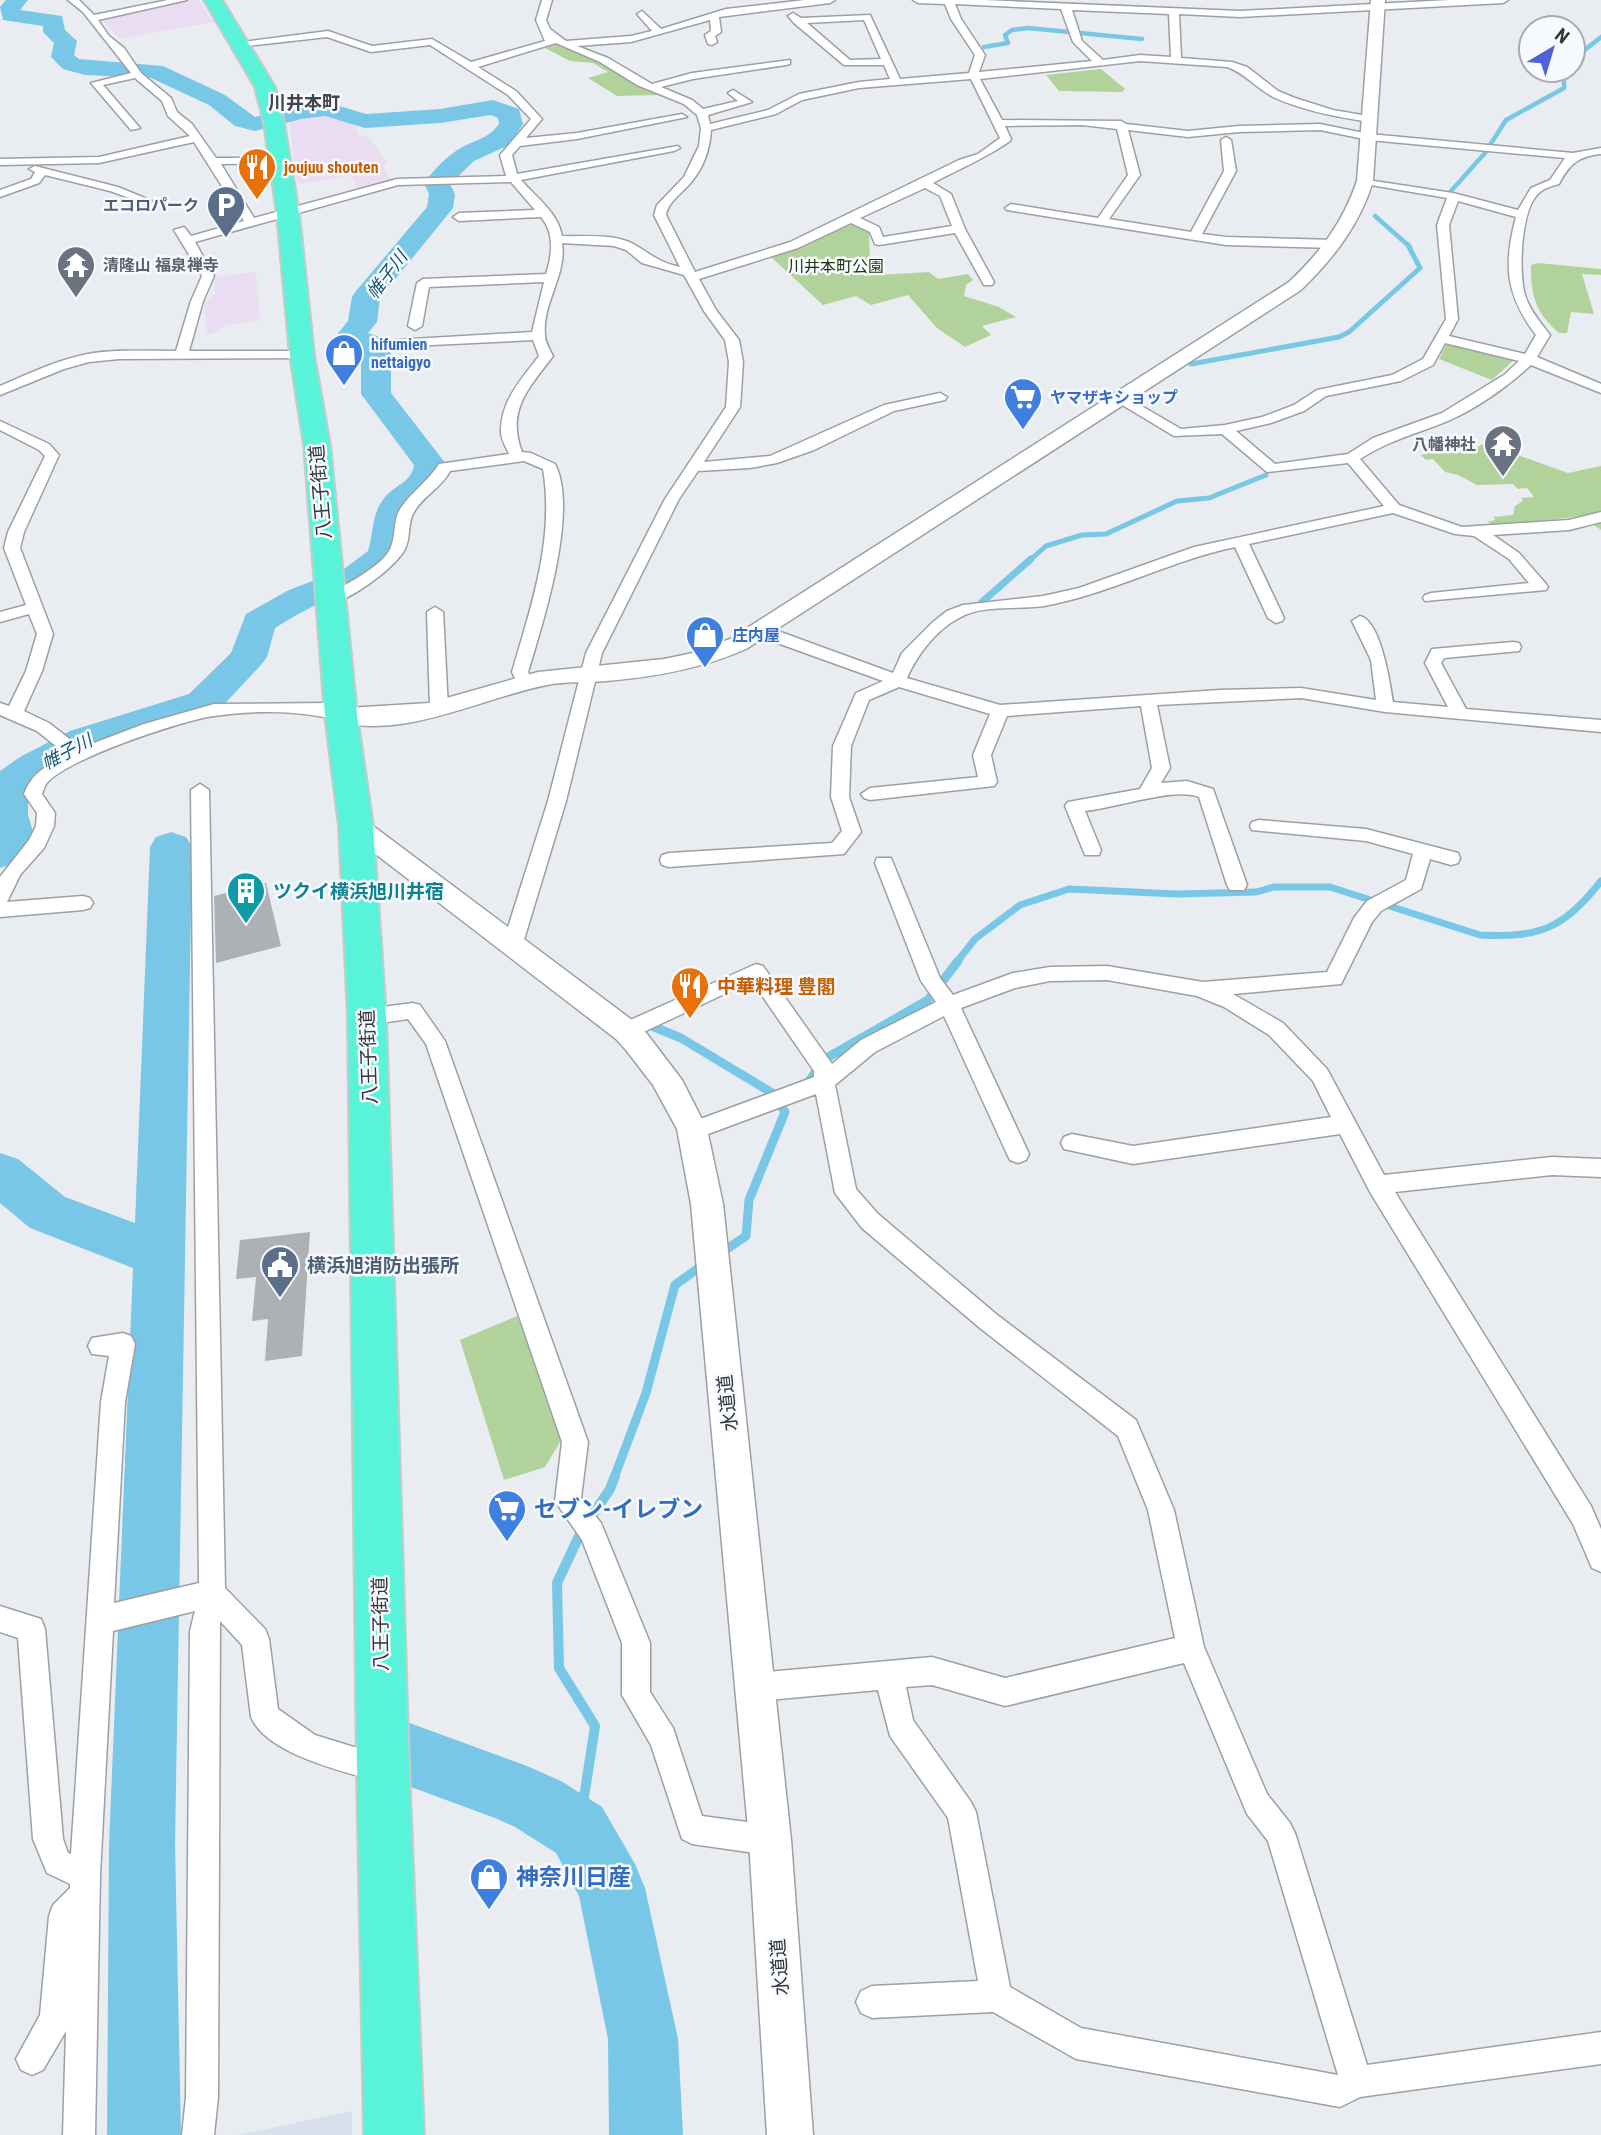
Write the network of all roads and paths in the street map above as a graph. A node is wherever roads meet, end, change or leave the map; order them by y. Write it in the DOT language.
graph roads {
  1 [pos="73,0"];
  2 [pos="182,0"];
  3 [pos="213,0"];
  4 [pos="547,0"];
  5 [pos="824,0"];
  6 [pos="831,0"];
  7 [pos="918,0"];
  8 [pos="1503,0"];
  9 [pos="940,1"];
  10 [pos="1378,4"];
  11 [pos="786,6"];
  12 [pos="1064,6"];
  13 [pos="1174,10"];
  14 [pos="642,14"];
  15 [pos="714,16"];
  16 [pos="92,18"];
  17 [pos="797,21"];
  18 [pos="549,33"];
  19 [pos="659,33"];
  20 [pos="712,42"];
  21 [pos="564,44"];
  22 [pos="243,46"];
  23 [pos="1176,59"];
  24 [pos="786,62"];
  25 [pos="887,62"];
  26 [pos="1101,63"];
  27 [pos="470,66"];
  28 [pos="134,72"];
  29 [pos="974,76"];
  30 [pos="895,81"];
  31 [pos="651,87"];
  32 [pos="733,93"];
  33 [pos="701,113"];
  34 [pos="682,117"];
  35 [pos="998,124"];
  36 [pos="1121,124"];
  37 [pos="135,128"];
  38 [pos="706,128"];
  39 [pos="1370,128"];
  40 [pos="196,138"];
  41 [pos="1226,139"];
  42 [pos="515,143"];
  43 [pos="1599,147"];
  44 [pos="674,148"];
  45 [pos="1576,157"];
  46 [pos="280,160"];
  47 [pos="21,161"];
  48 [pos="213,161"];
  49 [pos="0,162"];
  50 [pos="42,171"];
  51 [pos="512,176"];
  52 [pos="1365,181"];
  53 [pos="925,183"];
  54 [pos="0,194"];
  55 [pos="1453,196"];
  56 [pos="146,201"];
  57 [pos="1011,208"];
  58 [pos="547,213"];
  59 [pos="288,214"];
  60 [pos="1521,215"];
  61 [pos="460,217"];
  62 [pos="851,218"];
  63 [pos="250,223"];
  64 [pos="1100,223"];
  65 [pos="959,229"];
  66 [pos="1194,237"];
  67 [pos="556,239"];
  68 [pos="1335,244"];
  69 [pos="690,274"];
  70 [pos="552,278"];
  71 [pos="988,282"];
  72 [pos="415,326"];
  73 [pos="538,336"];
  74 [pos="1441,338"];
  75 [pos="395,344"];
  76 [pos="181,355"];
  77 [pos="302,355"];
  78 [pos="1529,359"];
  79 [pos="1601,389"];
  80 [pos="0,391"];
  81 [pos="940,397"];
  82 [pos="1121,400"];
  83 [pos="0,425"];
  84 [pos="1225,429"];
  85 [pos="517,457"];
  86 [pos="1352,458"];
  87 [pos="692,467"];
  88 [pos="1394,508"];
  89 [pos="1601,517"];
  90 [pos="1478,532"];
  91 [pos="1239,540"];
  92 [pos="8,559"];
  93 [pos="331,590"];
  94 [pos="1431,598"];
  95 [pos="36,607"];
  96 [pos="435,612"];
  97 [pos="0,617"];
  98 [pos="1276,618"];
  99 [pos="1360,621"];
  100 [pos="758,630"];
  101 [pos="1513,647"];
  102 [pos="588,675"];
  103 [pos="898,681"];
  104 [pos="525,682"];
  105 [pos="1148,700"];
  106 [pos="1385,707"];
  107 [pos="439,708"];
  108 [pos="7,710"];
  109 [pos="1000,711"];
  110 [pos="1460,713"];
  111 [pos="341,715"];
  112 [pos="1601,726"];
  113 [pos="72,749"];
  114 [pos="200,790"];
  115 [pos="1148,791"];
  116 [pos="870,794"];
  117 [pos="356,826"];
  118 [pos="1259,826"];
  119 [pos="1092,850"];
  120 [pos="1423,851"];
  121 [pos="1451,858"];
  122 [pos="669,860"];
  123 [pos="884,863"];
  124 [pos="1237,885"];
  125 [pos="0,898"];
  126 [pos="83,903"];
  127 [pos="0,910"];
  128 [pos="513,943"];
  129 [pos="1200,989"];
  130 [pos="949,1004"];
  131 [pos="368,1017"];
  132 [pos="626,1031"];
  133 [pos="824,1082"];
  134 [pos="1346,1124"];
  135 [pos="692,1131"];
  136 [pos="1072,1143"];
  137 [pos="1018,1154"];
  138 [pos="1601,1168"];
  139 [pos="1378,1185"];
  140 [pos="100,1346"];
  141 [pos="1592,1514"];
  142 [pos="1601,1559"];
  143 [pos="212,1593"];
  144 [pos="0,1619"];
  145 [pos="108,1619"];
  146 [pos="1191,1648"];
  147 [pos="889,1674"];
  148 [pos="756,1687"];
  149 [pos="383,1769"];
  150 [pos="770,1840"];
  151 [pos="85,1885"];
  152 [pos="996,1996"];
  153 [pos="872,2003"];
  154 [pos="1601,2049"];
  155 [pos="32,2059"];
  156 [pos="1357,2082"];
  157 [pos="79,2135"];
  158 [pos="198,2135"];
  159 [pos="394,2135"];
  160 [pos="790,2135"];
  1 -- 16 [label="street"];
  2 -- 16 [label="street"];
  3 -- 22 [label="highway, 八王子街道"];
  4 -- 18 [label="street"];
  5 -- 6 [label="street"];
  5 -- 11 [label="street"];
  7 -- 9 [label="street"];
  8 -- 10 [label="street"];
  9 -- 12 [label="street"];
  9 -- 29 [label="street"];
  10 -- 13 [label="street"];
  10 -- 39 [label="street"];
  11 -- 15 [label="street"];
  11 -- 17 [label="street"];
  12 -- 13 [label="street"];
  12 -- 26 [label="street"];
  13 -- 23 [label="street"];
  14 -- 19 [label="street"];
  15 -- 19 [label="street"];
  15 -- 20 [label="street"];
  16 -- 28 [label="street"];
  17 -- 25 [label="street"];
  17 -- 25 [label="street"];
  18 -- 21 [label="street"];
  18 -- 27 [label="street"];
  19 -- 21 [label="street"];
  21 -- 31 [label="street"];
  22 -- 27 [label="street"];
  22 -- 46 [label="highway, 八王子街道"];
  23 -- 26 [label="street"];
  23 -- 39 [label="street"];
  24 -- 31 [label="street"];
  25 -- 30 [label="street"];
  26 -- 29 [label="street"];
  27 -- 42 [label="street"];
  28 -- 37 [label="street"];
  28 -- 40 [label="street"];
  29 -- 30 [label="street"];
  29 -- 35 [label="street"];
  30 -- 38 [label="street"];
  31 -- 33 [label="street"];
  32 -- 33 [label="street"];
  33 -- 38 [label="street"];
  34 -- 42 [label="street"];
  35 -- 36 [label="street"];
  35 -- 53 [label="street"];
  36 -- 39 [label="street"];
  36 -- 64 [label="street"];
  38 -- 69 [label="street"];
  39 -- 45 [label="street"];
  39 -- 52 [label="street"];
  40 -- 47 [label="street"];
  40 -- 48 [label="street"];
  41 -- 66 [label="street"];
  42 -- 51 [label="street"];
  43 -- 45 [label="street"];
  44 -- 51 [label="street"];
  45 -- 60 [label="street"];
  46 -- 48 [label="street"];
  46 -- 59 [label="highway, 八王子街道"];
  47 -- 49 [label="street"];
  47 -- 50 [label="street"];
  48 -- 63 [label="street"];
  50 -- 54 [label="street"];
  50 -- 56 [label="street"];
  51 -- 58 [label="street"];
  51 -- 59 [label="street"];
  52 -- 55 [label="street"];
  52 -- 68 [label="street"];
  53 -- 62 [label="street"];
  53 -- 65 [label="street"];
  55 -- 60 [label="street"];
  55 -- 74 [label="street"];
  57 -- 64 [label="street"];
  58 -- 61 [label="street"];
  58 -- 67 [label="street"];
  59 -- 63 [label="street"];
  59 -- 77 [label="highway, 八王子街道"];
  60 -- 78 [label="street"];
  62 -- 65 [label="street"];
  62 -- 69 [label="street"];
  63 -- 76 [label="street"];
  64 -- 66 [label="street"];
  65 -- 71 [label="street"];
  66 -- 68 [label="street"];
  67 -- 69 [label="street"];
  67 -- 70 [label="street"];
  68 -- 82 [label="street"];
  69 -- 87 [label="street"];
  70 -- 72 [label="street"];
  70 -- 73 [label="street"];
  73 -- 75 [label="street"];
  73 -- 85 [label="street"];
  74 -- 78 [label="street"];
  74 -- 84 [label="street"];
  76 -- 77 [label="street"];
  76 -- 80 [label="street"];
  77 -- 93 [label="highway, 八王子街道"];
  78 -- 79 [label="street"];
  78 -- 86 [label="street"];
  81 -- 87 [label="street"];
  82 -- 84 [label="street"];
  82 -- 100 [label="street"];
  83 -- 92 [label="street"];
  84 -- 86 [label="street"];
  85 -- 93 [label="street"];
  85 -- 104 [label="street"];
  86 -- 88 [label="street"];
  87 -- 102 [label="street"];
  88 -- 90 [label="street"];
  88 -- 91 [label="street"];
  89 -- 90 [label="street"];
  90 -- 94 [label="street"];
  91 -- 98 [label="street"];
  91 -- 103 [label="street"];
  92 -- 95 [label="street"];
  93 -- 111 [label="highway, 八王子街道"];
  95 -- 97 [label="street"];
  95 -- 108 [label="street"];
  96 -- 107 [label="street"];
  99 -- 106 [label="street"];
  100 -- 102 [label="street"];
  100 -- 103 [label="street"];
  101 -- 110 [label="street"];
  102 -- 104 [label="street"];
  102 -- 128 [label="street"];
  103 -- 109 [label="street"];
  103 -- 122 [label="street"];
  104 -- 107 [label="street"];
  105 -- 106 [label="street"];
  105 -- 109 [label="street"];
  105 -- 115 [label="street"];
  106 -- 110 [label="street"];
  107 -- 111 [label="street"];
  108 -- 113 [label="street"];
  109 -- 116 [label="street"];
  110 -- 112 [label="street"];
  111 -- 113 [label="street"];
  111 -- 117 [label="highway, 八王子街道"];
  113 -- 125 [label="street"];
  114 -- 143 [label="street"];
  115 -- 119 [label="street"];
  115 -- 124 [label="street"];
  117 -- 128 [label="street, 水道道"];
  117 -- 131 [label="highway, 八王子街道"];
  118 -- 120 [label="street"];
  120 -- 121 [label="street"];
  120 -- 129 [label="street"];
  123 -- 130 [label="street"];
  126 -- 127 [label="street"];
  128 -- 132 [label="street, 水道道"];
  129 -- 130 [label="street"];
  129 -- 134 [label="street"];
  130 -- 133 [label="street"];
  130 -- 137 [label="street"];
  131 -- 149 [label="highway, 八王子街道"];
  131 -- 150 [label="street"];
  132 -- 133 [label="street"];
  132 -- 135 [label="street, 水道道"];
  133 -- 135 [label="street"];
  133 -- 146 [label="street"];
  134 -- 136 [label="street"];
  134 -- 139 [label="street"];
  135 -- 148 [label="street, 水道道"];
  138 -- 139 [label="street"];
  139 -- 141 [label="street"];
  140 -- 145 [label="street"];
  141 -- 142 [label="street"];
  143 -- 145 [label="street"];
  143 -- 149 [label="street"];
  143 -- 158 [label="street"];
  144 -- 151 [label="street"];
  145 -- 151 [label="street"];
  146 -- 147 [label="street"];
  146 -- 156 [label="street"];
  147 -- 148 [label="street"];
  147 -- 152 [label="street"];
  148 -- 150 [label="street, 水道道"];
  149 -- 159 [label="highway, 八王子街道"];
  150 -- 160 [label="street, 水道道"];
  151 -- 155 [label="street"];
  151 -- 157 [label="street"];
  152 -- 153 [label="street"];
  152 -- 156 [label="street"];
  154 -- 156 [label="street"];
}
